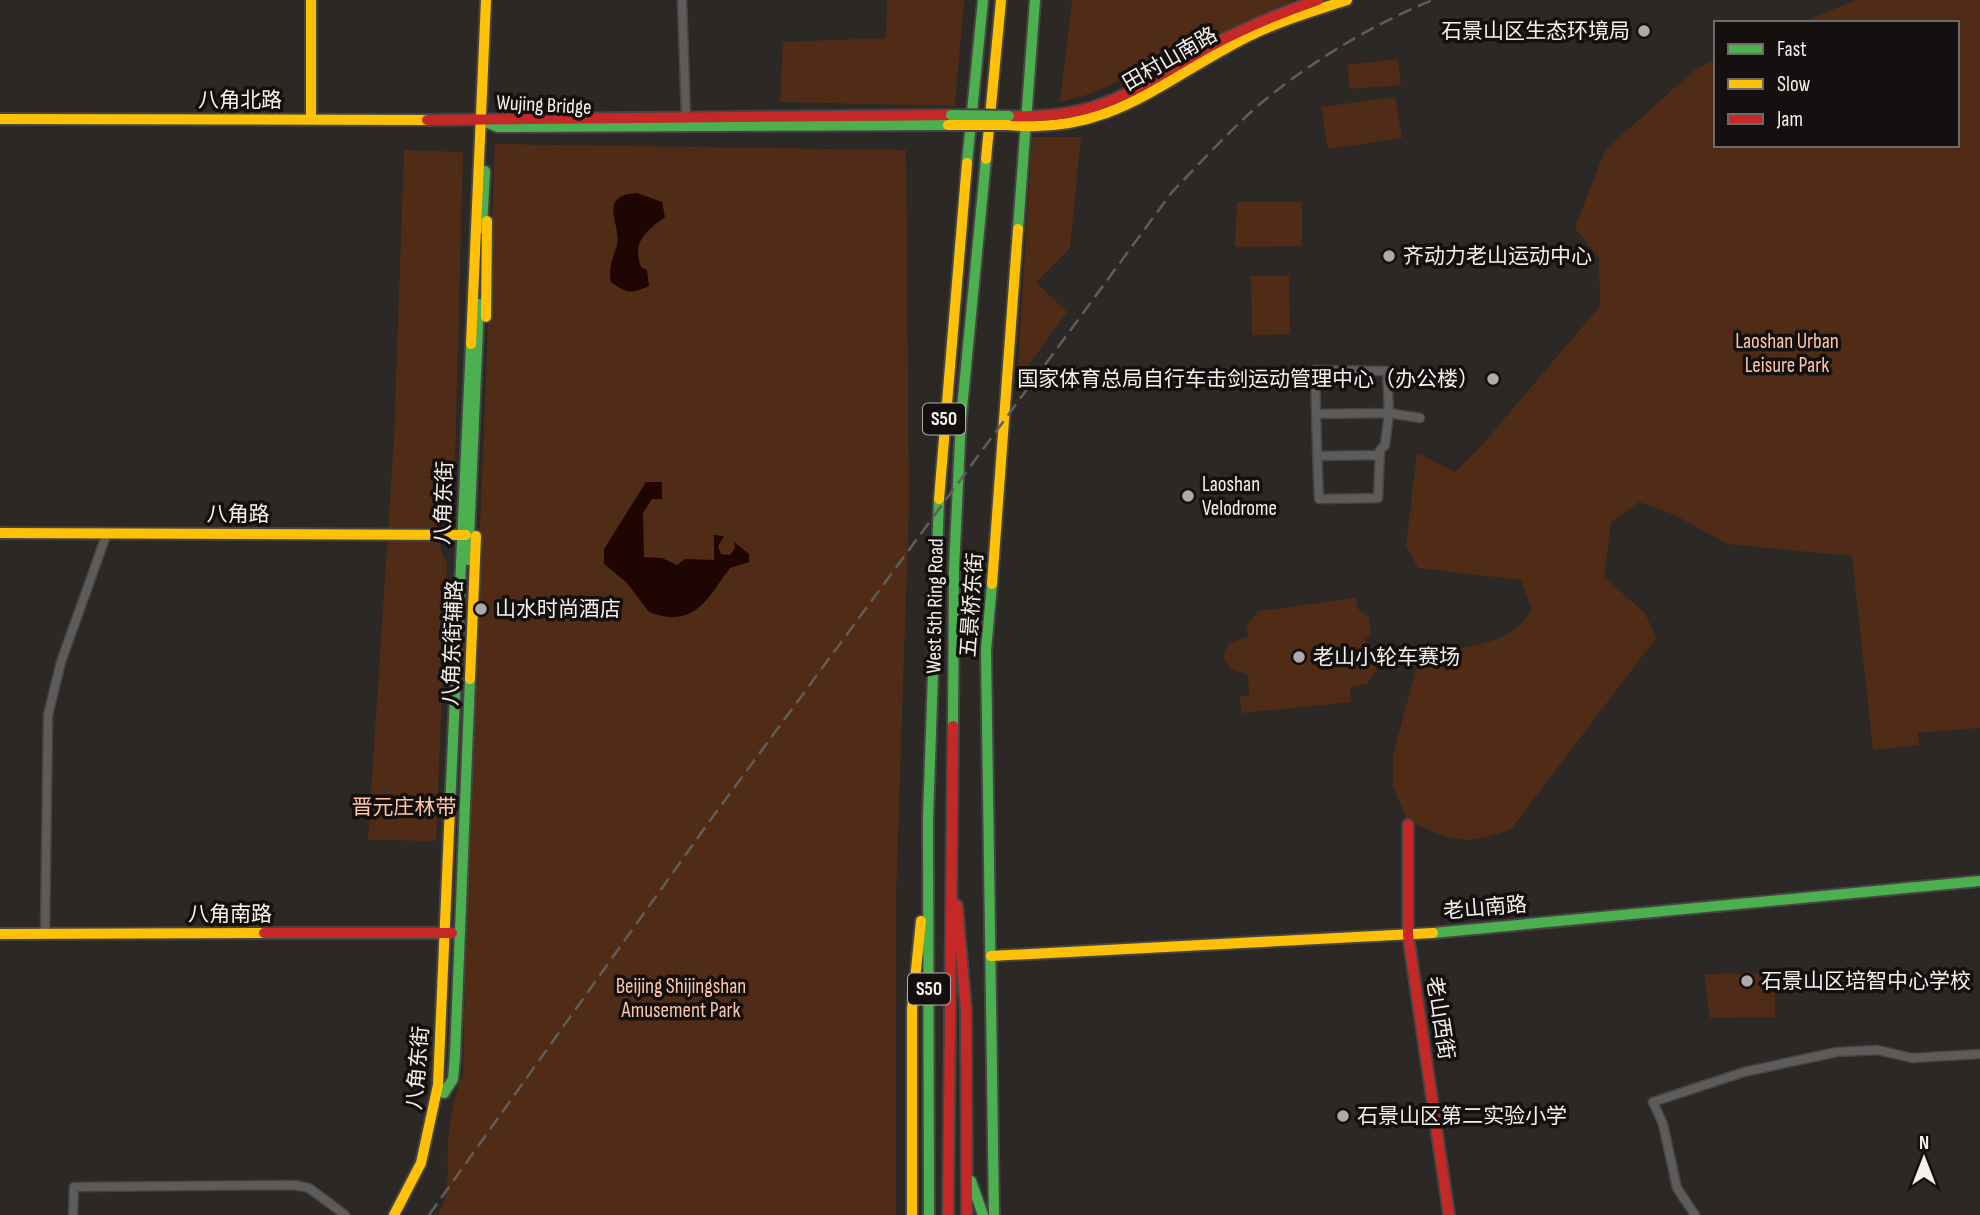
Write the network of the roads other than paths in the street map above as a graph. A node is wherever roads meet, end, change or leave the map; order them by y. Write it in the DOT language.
graph roads {
  1 [pos="311,0"];
  2 [pos="486,0"];
  3 [pos="682,0"];
  4 [pos="983,0"];
  5 [pos="1001,0"];
  6 [pos="1035,0"];
  7 [pos="1318,0"];
  8 [pos="1346,0"];
  9 [pos="686,117"];
  10 [pos="0,119"];
  11 [pos="311,119"];
  12 [pos="481,120"];
  13 [pos="949,120"];
  14 [pos="1009,120"];
  15 [pos="1024,123"];
  16 [pos="1389,413"];
  17 [pos="1316,414"];
  18 [pos="1420,418"];
  19 [pos="1380,455"];
  20 [pos="1317,456"];
  21 [pos="0,533"];
  22 [pos="107,533"];
  23 [pos="469,535"];
  24 [pos="950,813"];
  25 [pos="1408,825"];
  26 [pos="929,839"];
  27 [pos="1980,881"];
  28 [pos="452,933"];
  29 [pos="0,934"];
  30 [pos="45,934"];
  31 [pos="1408,935"];
  32 [pos="992,956"];
  33 [pos="1980,1055"];
  34 [pos="967,1170"];
  35 [pos="74,1215"];
  36 [pos="345,1215"];
  37 [pos="394,1215"];
  38 [pos="402,1215"];
  39 [pos="912,1215"];
  40 [pos="929,1215"];
  41 [pos="948,1215"];
  42 [pos="967,1215"];
  43 [pos="983,1215"];
  44 [pos="994,1215"];
  45 [pos="1449,1215"];
  46 [pos="1695,1215"];
  1 -- 11 [label="main road"];
  2 -- 12 [label="main road, 八角东街"];
  3 -- 9 [label="street"];
  4 -- 26 [label="main road, West 5th Ring Road / S50"];
  5 -- 24 [label="main road, West 5th Ring Road / S50"];
  6 -- 15 [label="main road, 五景桥东街"];
  7 -- 15 [label="main road, 田村山南路"];
  8 -- 15 [label="main road, 田村山南路"];
  9 -- 12 [label="main road, Wujing Bridge"];
  9 -- 13 [label="main road, Wujing Bridge"];
  10 -- 11 [label="main road, 八角北路"];
  11 -- 12 [label="main road, 八角北路"];
  12 -- 13 [label="main road, Wujing Bridge"];
  12 -- 23 [label="main road, 八角东街"];
  12 -- 23 [label="main road, 八角东街"];
  13 -- 14 [label="main road, Wujing Bridge, bridge"];
  14 -- 15 [label="main road, 田村山南路"];
  15 -- 32 [label="main road, 五景桥东街"];
  16 -- 17 [label="street"];
  16 -- 17 [label="street"];
  16 -- 18 [label="street"];
  16 -- 19 [label="street"];
  17 -- 20 [label="street"];
  19 -- 20 [label="street"];
  19 -- 20 [label="street"];
  21 -- 22 [label="main road, 八角路"];
  22 -- 23 [label="main road, 八角路"];
  22 -- 30 [label="street"];
  23 -- 28 [label="main road, 八角东街"];
  24 -- 34 [label="main road"];
  24 -- 41 [label="main road, West 5th Ring Road / S50"];
  25 -- 31 [label="main road, 老山西街"];
  26 -- 39 [label="main road"];
  26 -- 40 [label="main road, West 5th Ring Road / S50"];
  27 -- 31 [label="main road, 老山南路"];
  28 -- 30 [label="main road, 八角南路"];
  28 -- 37 [label="main road, 八角东街"];
  28 -- 38 [label="main road, 八角东街"];
  29 -- 30 [label="main road, 八角南路"];
  31 -- 32 [label="main road, 老山南路"];
  31 -- 45 [label="main road, 老山西街"];
  32 -- 44 [label="main road, 五景桥东街"];
  33 -- 46 [label="street"];
  34 -- 42 [label="main road"];
  34 -- 43 [label="main road"];
  35 -- 36 [label="street"];
}
